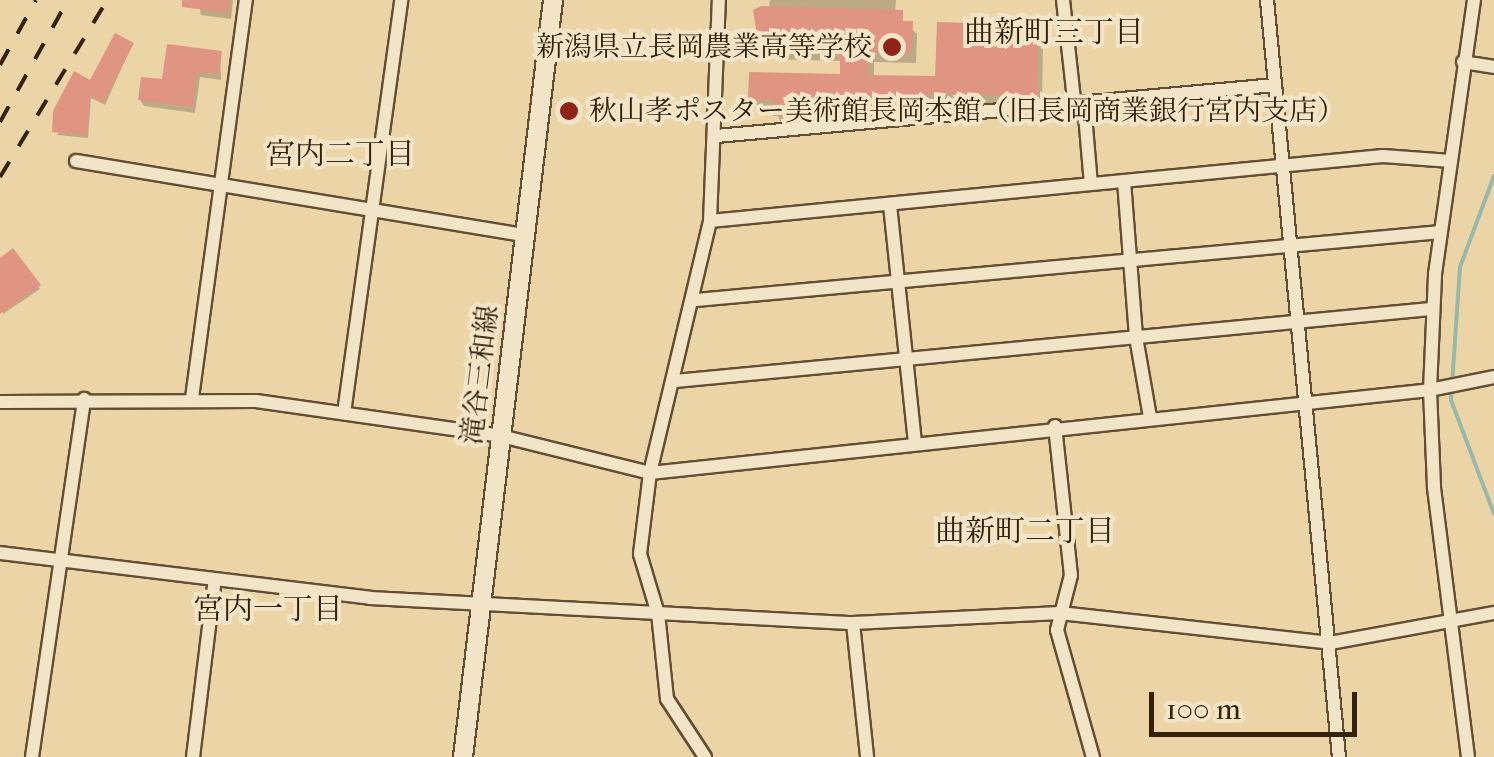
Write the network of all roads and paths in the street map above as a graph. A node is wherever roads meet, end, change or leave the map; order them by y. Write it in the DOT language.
graph roads {
  1 [pos="246,0"];
  2 [pos="401,0"];
  3 [pos="554,0"];
  4 [pos="719,0"];
  5 [pos="1064,0"];
  6 [pos="1267,0"];
  7 [pos="1474,0"];
  8 [pos="1464,62"];
  9 [pos="1494,66"];
  10 [pos="1275,85"];
  11 [pos="1079,101"];
  12 [pos="716,136"];
  13 [pos="76,161"];
  14 [pos="1451,161"];
  15 [pos="1284,168"];
  16 [pos="1124,182"];
  17 [pos="1091,184"];
  18 [pos="220,186"];
  19 [pos="890,205"];
  20 [pos="372,210"];
  21 [pos="710,222"];
  22 [pos="1441,232"];
  23 [pos="525,234"];
  24 [pos="1294,245"];
  25 [pos="1130,259"];
  26 [pos="901,283"];
  27 [pos="696,300"];
  28 [pos="1432,309"];
  29 [pos="1300,324"];
  30 [pos="1136,337"];
  31 [pos="903,360"];
  32 [pos="1494,377"];
  33 [pos="675,381"];
  34 [pos="1430,390"];
  35 [pos="192,398"];
  36 [pos="84,399"];
  37 [pos="0,402"];
  38 [pos="1306,402"];
  39 [pos="344,413"];
  40 [pos="1150,417"];
  41 [pos="1055,426"];
  42 [pos="501,436"];
  43 [pos="915,443"];
  44 [pos="650,473"];
  45 [pos="0,553"];
  46 [pos="59,560"];
  47 [pos="215,579"];
  48 [pos="480,603"];
  49 [pos="1060,613"];
  50 [pos="1494,613"];
  51 [pos="658,614"];
  52 [pos="1449,621"];
  53 [pos="853,623"];
  54 [pos="1330,643"];
  55 [pos="32,757"];
  56 [pos="192,757"];
  57 [pos="463,757"];
  58 [pos="705,757"];
  59 [pos="867,757"];
  60 [pos="1093,757"];
  61 [pos="1339,757"];
  62 [pos="1468,757"];
  1 -- 18 [label="street"];
  2 -- 20 [label="street"];
  3 -- 23 [label="main road, 滝谷三和線"];
  4 -- 12 [label="street"];
  5 -- 11 [label="street"];
  6 -- 10 [label="street"];
  7 -- 8 [label="street"];
  8 -- 9 [label="street"];
  8 -- 14 [label="street"];
  10 -- 11 [label="street"];
  10 -- 15 [label="street"];
  11 -- 12 [label="street"];
  11 -- 17 [label="street"];
  12 -- 21 [label="street"];
  13 -- 18 [label="street"];
  14 -- 15 [label="street"];
  14 -- 22 [label="street"];
  15 -- 16 [label="street"];
  15 -- 24 [label="street"];
  16 -- 17 [label="street"];
  16 -- 25 [label="street"];
  17 -- 19 [label="street"];
  18 -- 20 [label="street"];
  18 -- 35 [label="street"];
  19 -- 21 [label="street"];
  19 -- 26 [label="street"];
  20 -- 23 [label="street"];
  20 -- 39 [label="street"];
  21 -- 27 [label="street"];
  22 -- 24 [label="street"];
  22 -- 28 [label="street"];
  23 -- 42 [label="main road, 滝谷三和線"];
  24 -- 25 [label="street"];
  24 -- 29 [label="street"];
  25 -- 26 [label="street"];
  25 -- 30 [label="street"];
  26 -- 27 [label="street"];
  26 -- 31 [label="street"];
  27 -- 33 [label="street"];
  28 -- 29 [label="street"];
  28 -- 34 [label="street"];
  29 -- 30 [label="street"];
  29 -- 38 [label="street"];
  30 -- 31 [label="street"];
  30 -- 40 [label="street"];
  31 -- 33 [label="street"];
  31 -- 43 [label="street"];
  32 -- 34 [label="street"];
  33 -- 44 [label="street"];
  34 -- 38 [label="street"];
  34 -- 52 [label="street"];
  35 -- 36 [label="street"];
  35 -- 39 [label="street"];
  36 -- 37 [label="street"];
  36 -- 46 [label="street"];
  38 -- 40 [label="street"];
  38 -- 54 [label="street"];
  39 -- 42 [label="street"];
  40 -- 41 [label="street"];
  41 -- 43 [label="street"];
  41 -- 49 [label="street"];
  42 -- 44 [label="street"];
  42 -- 48 [label="main road, 滝谷三和線"];
  43 -- 44 [label="street"];
  44 -- 51 [label="street"];
  45 -- 46 [label="street"];
  46 -- 47 [label="street"];
  46 -- 55 [label="street"];
  47 -- 48 [label="street"];
  47 -- 56 [label="street"];
  48 -- 51 [label="street"];
  48 -- 57 [label="main road, 滝谷三和線"];
  49 -- 53 [label="street"];
  49 -- 54 [label="street"];
  49 -- 60 [label="street"];
  50 -- 52 [label="street"];
  51 -- 53 [label="street"];
  51 -- 58 [label="street"];
  52 -- 54 [label="street"];
  52 -- 62 [label="street"];
  53 -- 59 [label="street"];
  54 -- 61 [label="street"];
}
